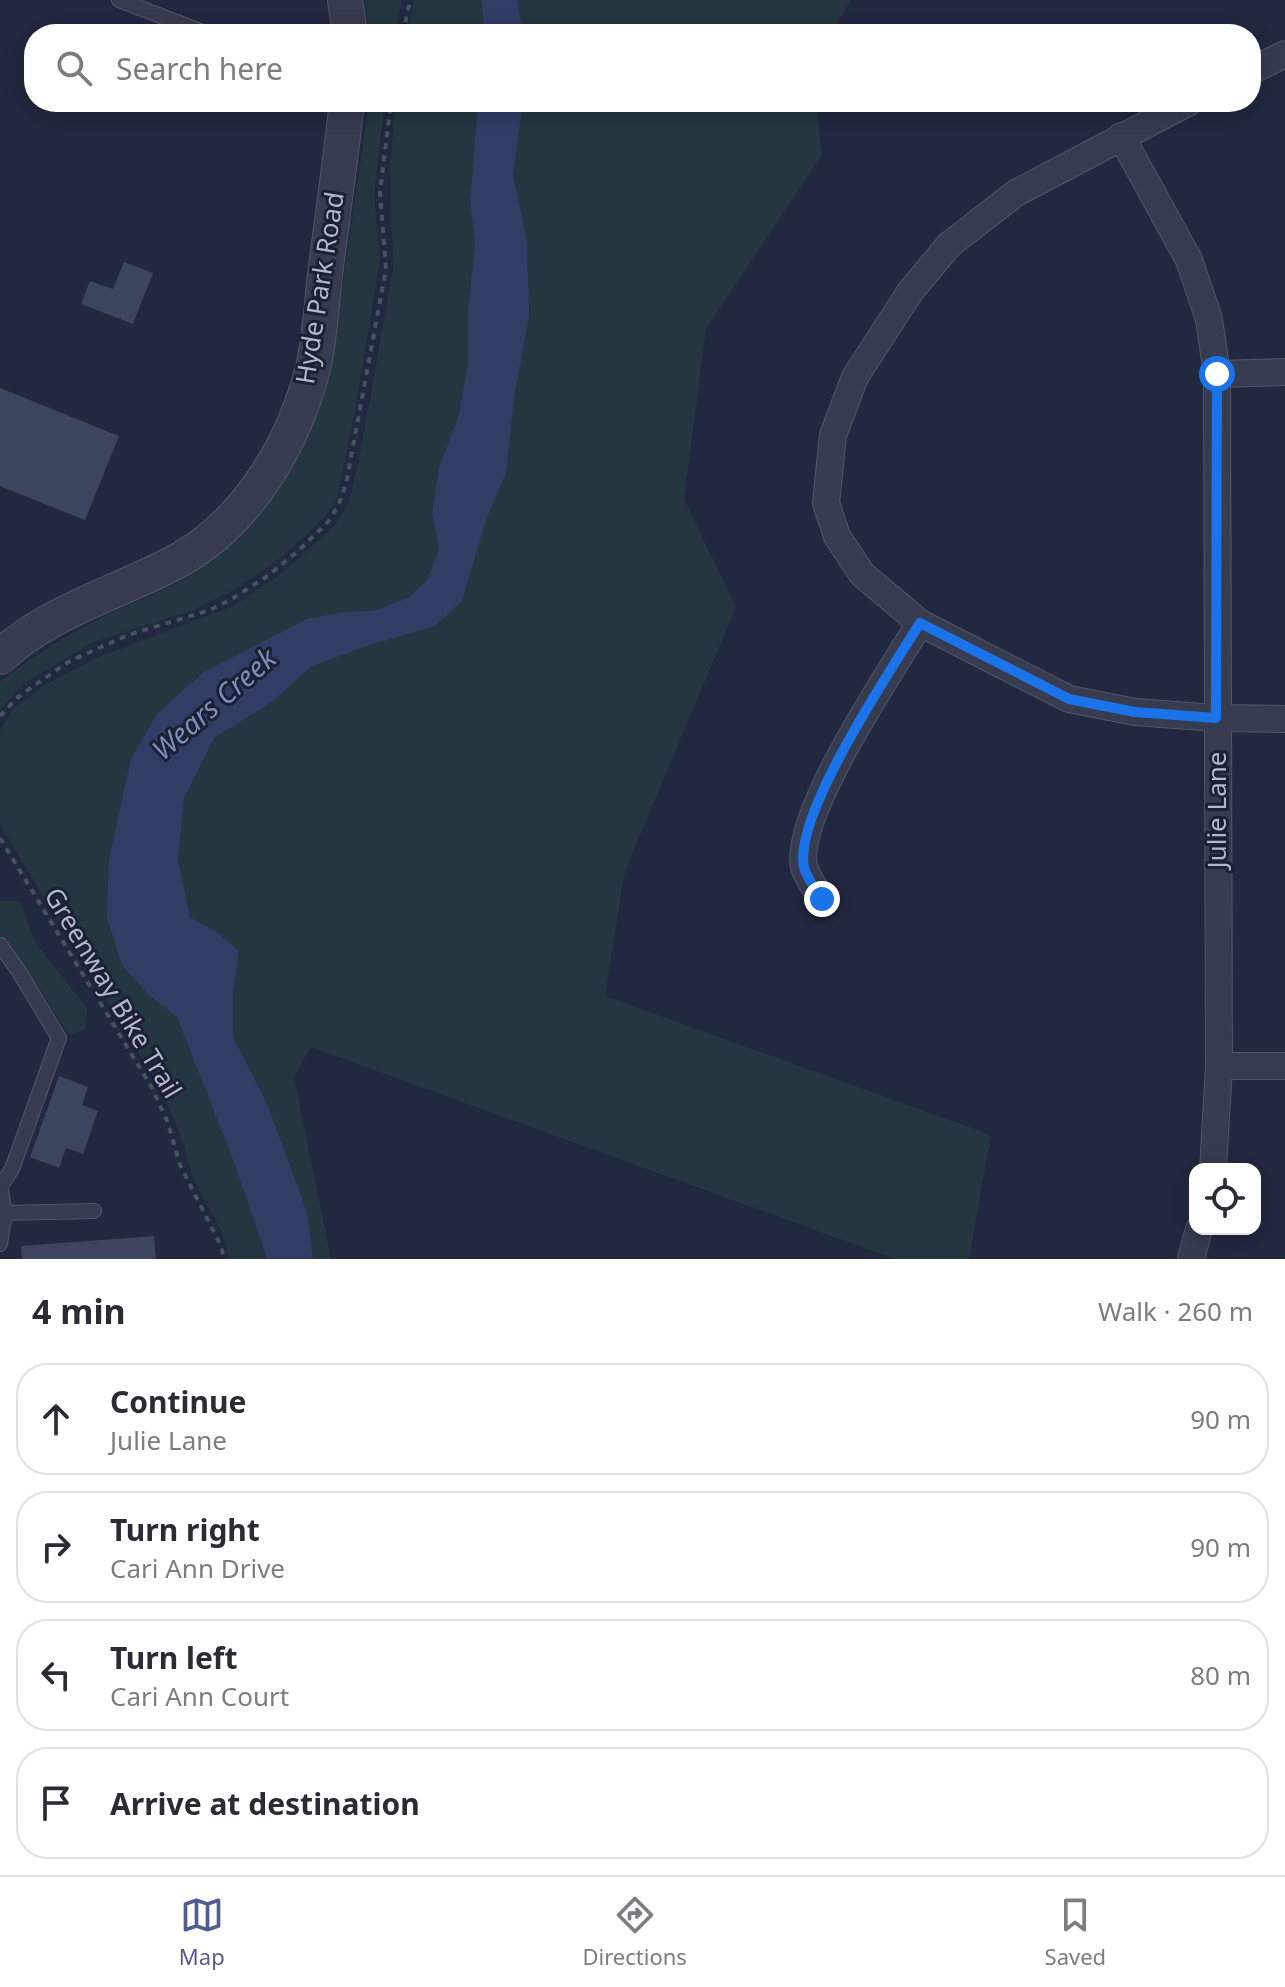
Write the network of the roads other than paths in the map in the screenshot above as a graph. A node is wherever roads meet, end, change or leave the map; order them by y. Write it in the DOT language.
graph roads {
  1 [pos="119,0"];
  2 [pos="345,0"];
  3 [pos="182,24"];
  4 [pos="349,24"];
  5 [pos="1285,54"];
  6 [pos="1261,66"];
  7 [pos="346,112"];
  8 [pos="1169,112"];
  9 [pos="1121,136"];
  10 [pos="1285,372"];
  11 [pos="1217,374"];
  12 [pos="920,623"];
  13 [pos="0,657"];
  14 [pos="1216,718"];
  15 [pos="1285,719"];
  16 [pos="822,899"];
  17 [pos="0,945"];
  18 [pos="1219,1066"];
  19 [pos="1285,1066"];
  20 [pos="1213,1163"];
  21 [pos="0,1186"];
  22 [pos="94,1211"];
  23 [pos="5,1213"];
  24 [pos="1197,1235"];
  25 [pos="0,1244"];
  26 [pos="1191,1259"];
  1 -- 3 [label="lane"];
  2 -- 4 [label="street"];
  5 -- 6 [label="street"];
  7 -- 13 [label="street, Hyde Park Road"];
  8 -- 9 [label="street"];
  9 -- 11 [label="street, Julie Lane"];
  9 -- 12 [label="street"];
  10 -- 11 [label="street"];
  11 -- 14 [label="street, Julie Lane"];
  12 -- 14 [label="street"];
  12 -- 16 [label="street"];
  14 -- 15 [label="street"];
  14 -- 18 [label="street, Julie Lane"];
  17 -- 21 [label="lane"];
  18 -- 19 [label="street"];
  18 -- 20 [label="street, Julie Lane"];
  21 -- 23 [label="lane"];
  22 -- 23 [label="lane"];
  23 -- 25 [label="lane"];
  24 -- 26 [label="street"];
}
